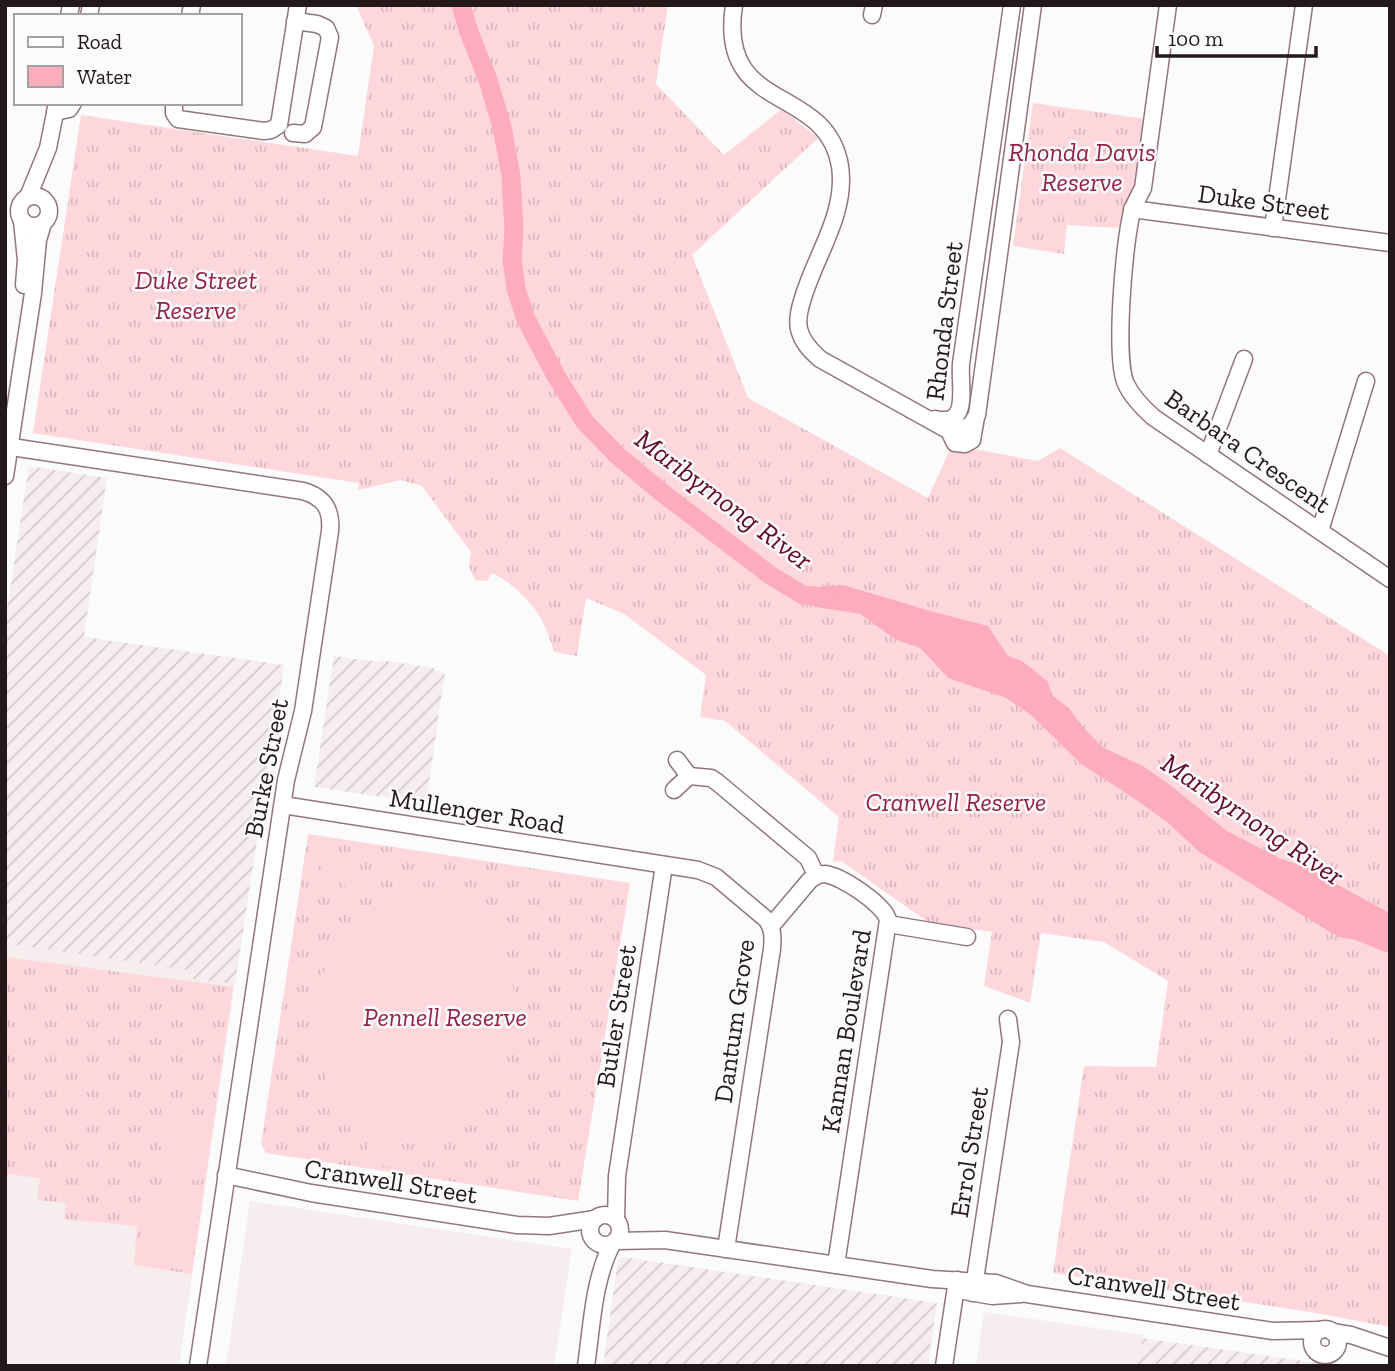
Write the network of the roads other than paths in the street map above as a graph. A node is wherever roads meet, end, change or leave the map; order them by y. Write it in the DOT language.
graph roads {
  1 [pos="734,5"];
  2 [pos="1012,5"];
  3 [pos="1033,5"];
  4 [pos="1168,5"];
  5 [pos="1304,5"];
  6 [pos="297,13"];
  7 [pos="72,105"];
  8 [pos="174,105"];
  9 [pos="56,108"];
  10 [pos="293,133"];
  11 [pos="26,199"];
  12 [pos="5,200"];
  13 [pos="47,203"];
  14 [pos="1132,209"];
  15 [pos="16,218"];
  16 [pos="43,223"];
  17 [pos="1273,228"];
  18 [pos="1390,243"];
  19 [pos="1244,359"];
  20 [pos="1366,381"];
  21 [pos="5,414"];
  22 [pos="919,414"];
  23 [pos="8,446"];
  24 [pos="1208,455"];
  25 [pos="5,476"];
  26 [pos="1320,531"];
  27 [pos="1390,579"];
  28 [pos="677,760"];
  29 [pos="690,776"];
  30 [pos="674,790"];
  31 [pos="283,805"];
  32 [pos="664,865"];
  33 [pos="816,875"];
  34 [pos="888,924"];
  35 [pos="771,926"];
  36 [pos="967,937"];
  37 [pos="1008,1019"];
  38 [pos="226,1175"];
  39 [pos="617,1176"];
  40 [pos="597,1217"];
  41 [pos="617,1222"];
  42 [pos="548,1226"];
  43 [pos="592,1238"];
  44 [pos="665,1240"];
  45 [pos="614,1243"];
  46 [pos="726,1249"];
  47 [pos="836,1265"];
  48 [pos="956,1284"];
  49 [pos="974,1287"];
  50 [pos="596,1297"];
  51 [pos="1273,1331"];
  52 [pos="1327,1331"];
  53 [pos="1382,1346"];
  54 [pos="1323,1356"];
  55 [pos="198,1366"];
  56 [pos="586,1366"];
  57 [pos="944,1366"];
  1 -- 22 [label="street"];
  2 -- 22 [label="street, Rhonda Street"];
  3 -- 22 [label="street, Rhonda Street"];
  4 -- 14 [label="street, Barbara Crescent"];
  5 -- 17 [label="street"];
  6 -- 8 [label="street"];
  6 -- 10 [label="street"];
  7 -- 9 [label="street"];
  9 -- 11 [label="street"];
  9 -- 13 [label="street"];
  11 -- 12 [label="street"];
  11 -- 13 [label="street"];
  11 -- 15 [label="street"];
  13 -- 16 [label="street"];
  14 -- 17 [label="street, Duke Street"];
  14 -- 24 [label="street, Barbara Crescent"];
  15 -- 16 [label="street"];
  15 -- 21 [label="street"];
  16 -- 23 [label="street"];
  17 -- 18 [label="street, Duke Street"];
  19 -- 24 [label="street"];
  20 -- 26 [label="street"];
  23 -- 25 [label="street"];
  23 -- 31 [label="street, Burke Street"];
  24 -- 26 [label="street, Barbara Crescent"];
  26 -- 27 [label="street, Barbara Crescent"];
  28 -- 29 [label="street"];
  29 -- 30 [label="street"];
  29 -- 33 [label="street"];
  31 -- 32 [label="street, Mullenger Road"];
  31 -- 38 [label="street, Burke Street"];
  32 -- 35 [label="street, Dantum Grove"];
  32 -- 39 [label="street, Butler Street"];
  33 -- 34 [label="street, Kannan Boulevard"];
  33 -- 35 [label="street"];
  34 -- 36 [label="street"];
  34 -- 47 [label="street, Kannan Boulevard"];
  35 -- 46 [label="street, Dantum Grove"];
  37 -- 49 [label="street, Errol Street"];
  38 -- 42 [label="street, Cranwell Street"];
  38 -- 55 [label="street, Burke Street"];
  39 -- 40 [label="street, Butler Street"];
  39 -- 41 [label="street, Butler Street"];
  40 -- 41 [label="street"];
  40 -- 42 [label="street, Cranwell Street"];
  40 -- 43 [label="street"];
  41 -- 44 [label="street, Cranwell Street"];
  41 -- 45 [label="street"];
  42 -- 43 [label="street, Cranwell Street"];
  43 -- 45 [label="street"];
  43 -- 50 [label="street"];
  44 -- 45 [label="street, Cranwell Street"];
  44 -- 46 [label="street, Cranwell Street"];
  45 -- 50 [label="street"];
  46 -- 47 [label="street, Cranwell Street"];
  47 -- 48 [label="street, Cranwell Street"];
  48 -- 49 [label="street, Cranwell Street"];
  48 -- 57 [label="street"];
  49 -- 51 [label="street, Cranwell Street"];
  50 -- 56 [label="street"];
  51 -- 52 [label="street, Cranwell Street"];
  51 -- 54 [label="street, Cranwell Street"];
  52 -- 53 [label="street, Cranwell Street"];
  52 -- 54 [label="street"];
  52 -- 54 [label="street"];
  53 -- 54 [label="street, Cranwell Street"];
}
